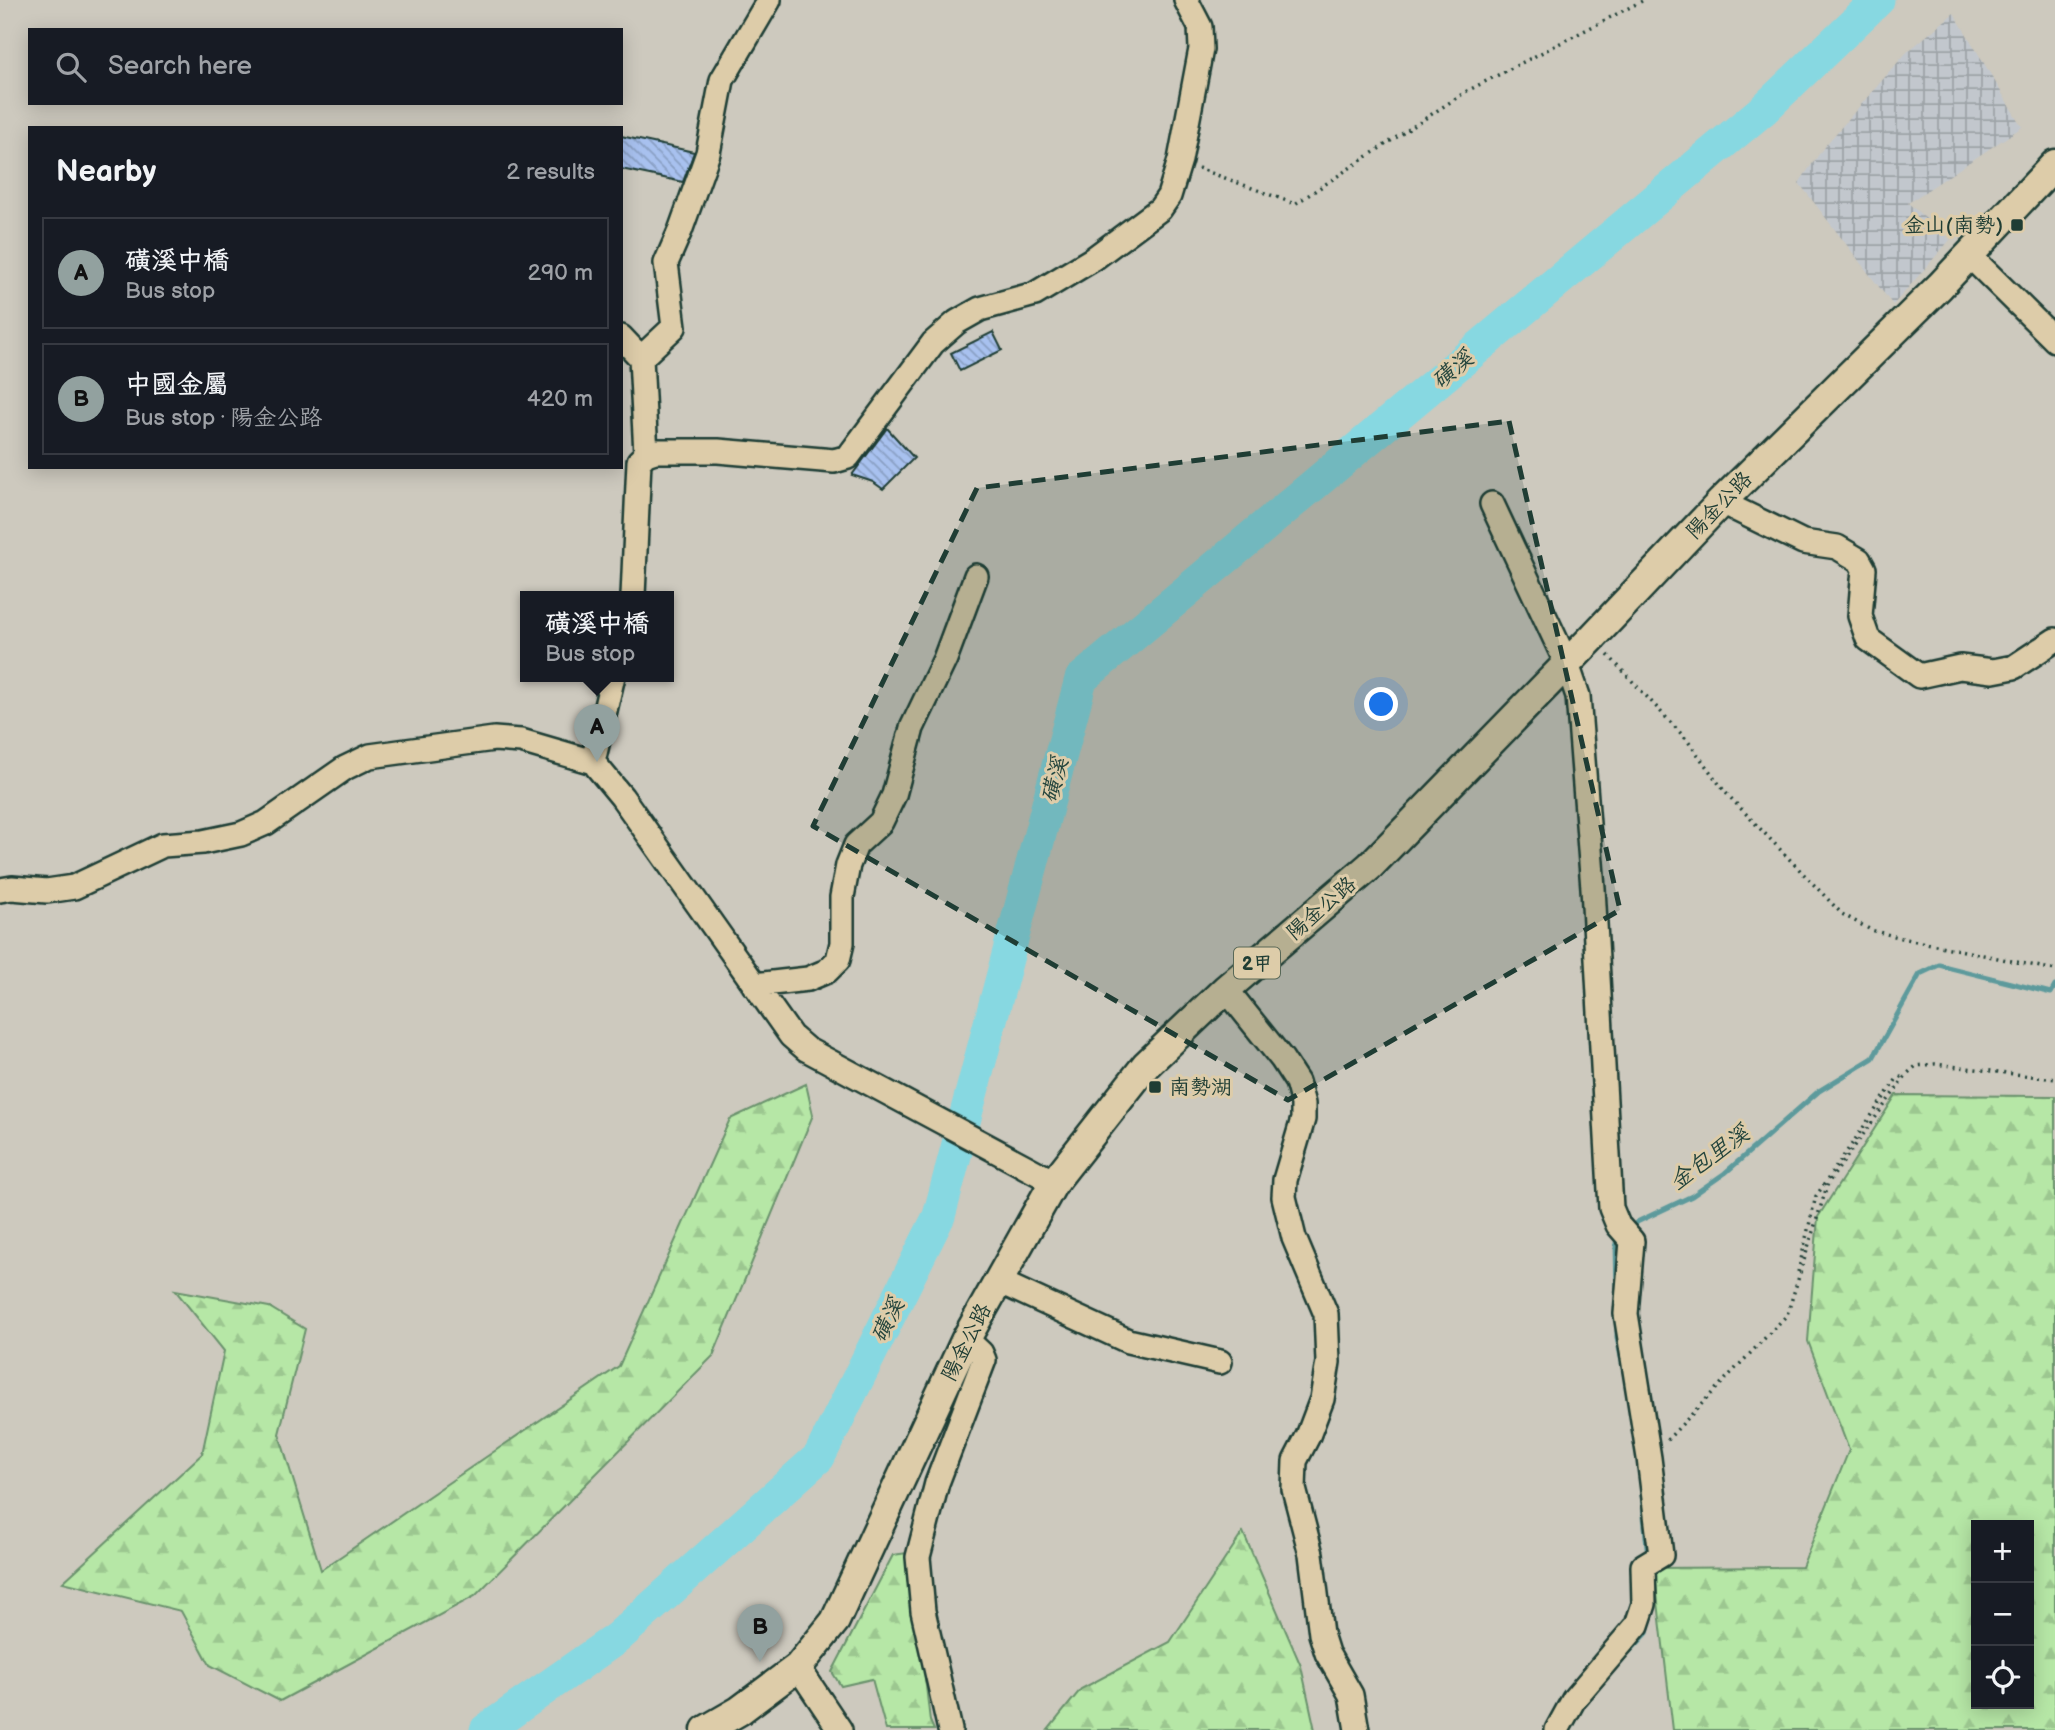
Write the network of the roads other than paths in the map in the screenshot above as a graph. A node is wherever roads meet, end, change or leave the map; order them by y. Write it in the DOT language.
graph roads {
  1 [pos="769,0"];
  2 [pos="1186,0"];
  3 [pos="2055,164"];
  4 [pos="1969,255"];
  5 [pos="623,339"];
  6 [pos="2055,340"];
  7 [pos="641,358"];
  8 [pos="646,454"];
  9 [pos="1721,502"];
  10 [pos="1492,504"];
  11 [pos="976,576"];
  12 [pos="633,591"];
  13 [pos="2055,640"];
  14 [pos="1567,664"];
  15 [pos="612,682"];
  16 [pos="593,762"];
  17 [pos="0,890"];
  18 [pos="754,985"];
  19 [pos="1226,989"];
  20 [pos="1054,1182"];
  21 [pos="998,1281"];
  22 [pos="966,1339"];
  23 [pos="1220,1362"];
  24 [pos="798,1667"];
  25 [pos="706,1730"];
  26 [pos="841,1730"];
  27 [pos="950,1730"];
  28 [pos="1357,1730"];
  29 [pos="1557,1730"];
  1 -- 7 [label="street"];
  2 -- 8 [label="street"];
  3 -- 4 [label="main road, 陽金公路 / 2甲"];
  4 -- 6 [label="street"];
  4 -- 9 [label="main road, 陽金公路 / 2甲"];
  5 -- 7 [label="street"];
  7 -- 8 [label="street"];
  8 -- 12 [label="street"];
  9 -- 13 [label="street"];
  9 -- 14 [label="main road, 陽金公路 / 2甲"];
  10 -- 14 [label="street"];
  11 -- 18 [label="street"];
  14 -- 19 [label="main road, 陽金公路 / 2甲"];
  14 -- 29 [label="street"];
  15 -- 16 [label="street"];
  16 -- 17 [label="street"];
  16 -- 18 [label="street"];
  18 -- 20 [label="street"];
  19 -- 20 [label="main road, 陽金公路 / 2甲"];
  19 -- 28 [label="street"];
  20 -- 21 [label="main road, 陽金公路 / 2甲"];
  21 -- 22 [label="main road, 陽金公路 / 2甲"];
  21 -- 23 [label="street"];
  22 -- 24 [label="main road, 陽金公路 / 2甲"];
  22 -- 27 [label="street"];
  24 -- 25 [label="main road, 陽金公路 / 2甲"];
  24 -- 26 [label="street"];
}
